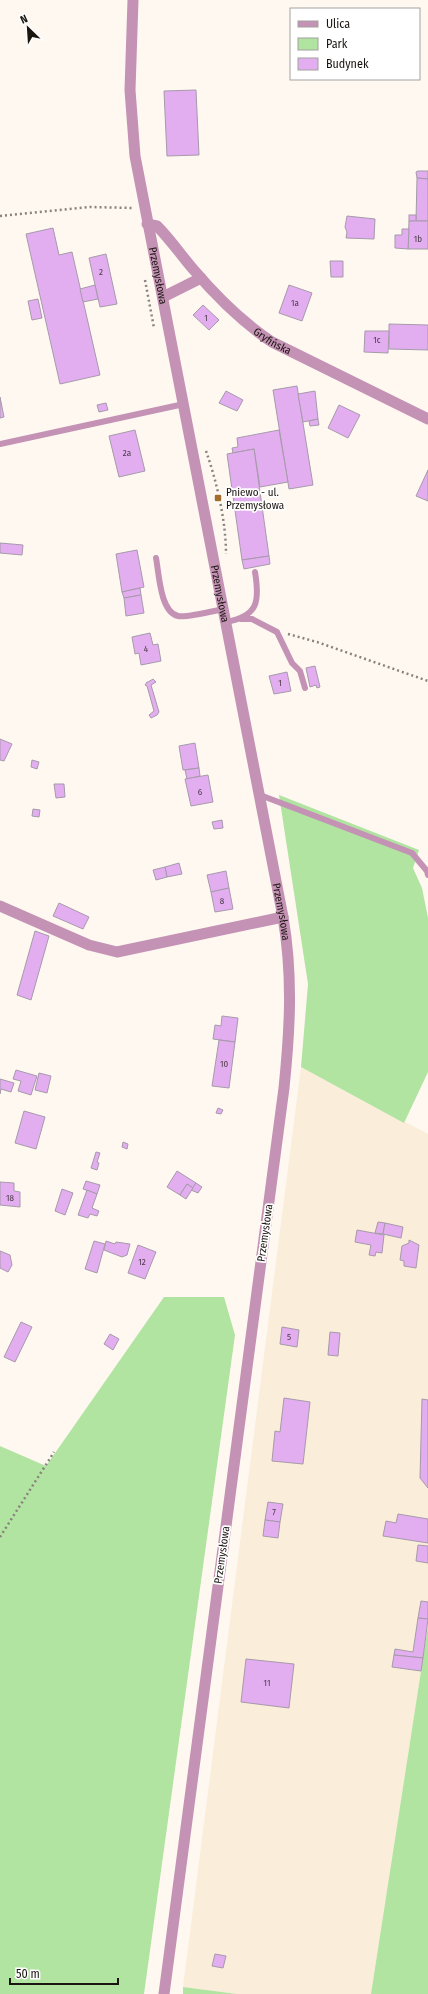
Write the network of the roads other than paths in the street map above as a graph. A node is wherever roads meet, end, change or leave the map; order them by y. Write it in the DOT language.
graph roads {
  1 [pos="133,0"];
  2 [pos="147,224"];
  3 [pos="201,278"];
  4 [pos="163,297"];
  5 [pos="184,404"];
  6 [pos="427,416"];
  7 [pos="0,444"];
  8 [pos="156,558"];
  9 [pos="255,572"];
  10 [pos="224,609"];
  11 [pos="241,619"];
  12 [pos="226,622"];
  13 [pos="305,688"];
  14 [pos="260,795"];
  15 [pos="428,875"];
  16 [pos="0,906"];
  17 [pos="283,917"];
  18 [pos="164,1994"];
  1 -- 2 [label="street, Przemysłowa"];
  2 -- 3 [label="street, Gryfińska"];
  2 -- 4 [label="street, Przemysłowa"];
  3 -- 4 [label="street"];
  3 -- 6 [label="street, Gryfińska"];
  4 -- 5 [label="street, Przemysłowa"];
  5 -- 7 [label="lane"];
  5 -- 10 [label="street, Przemysłowa"];
  8 -- 10 [label="lane"];
  9 -- 11 [label="lane"];
  10 -- 12 [label="street, Przemysłowa"];
  11 -- 12 [label="lane"];
  11 -- 13 [label="lane"];
  12 -- 14 [label="street, Przemysłowa"];
  14 -- 15 [label="lane"];
  14 -- 17 [label="street, Przemysłowa"];
  16 -- 17 [label="street"];
  17 -- 18 [label="street, Przemysłowa"];
}
